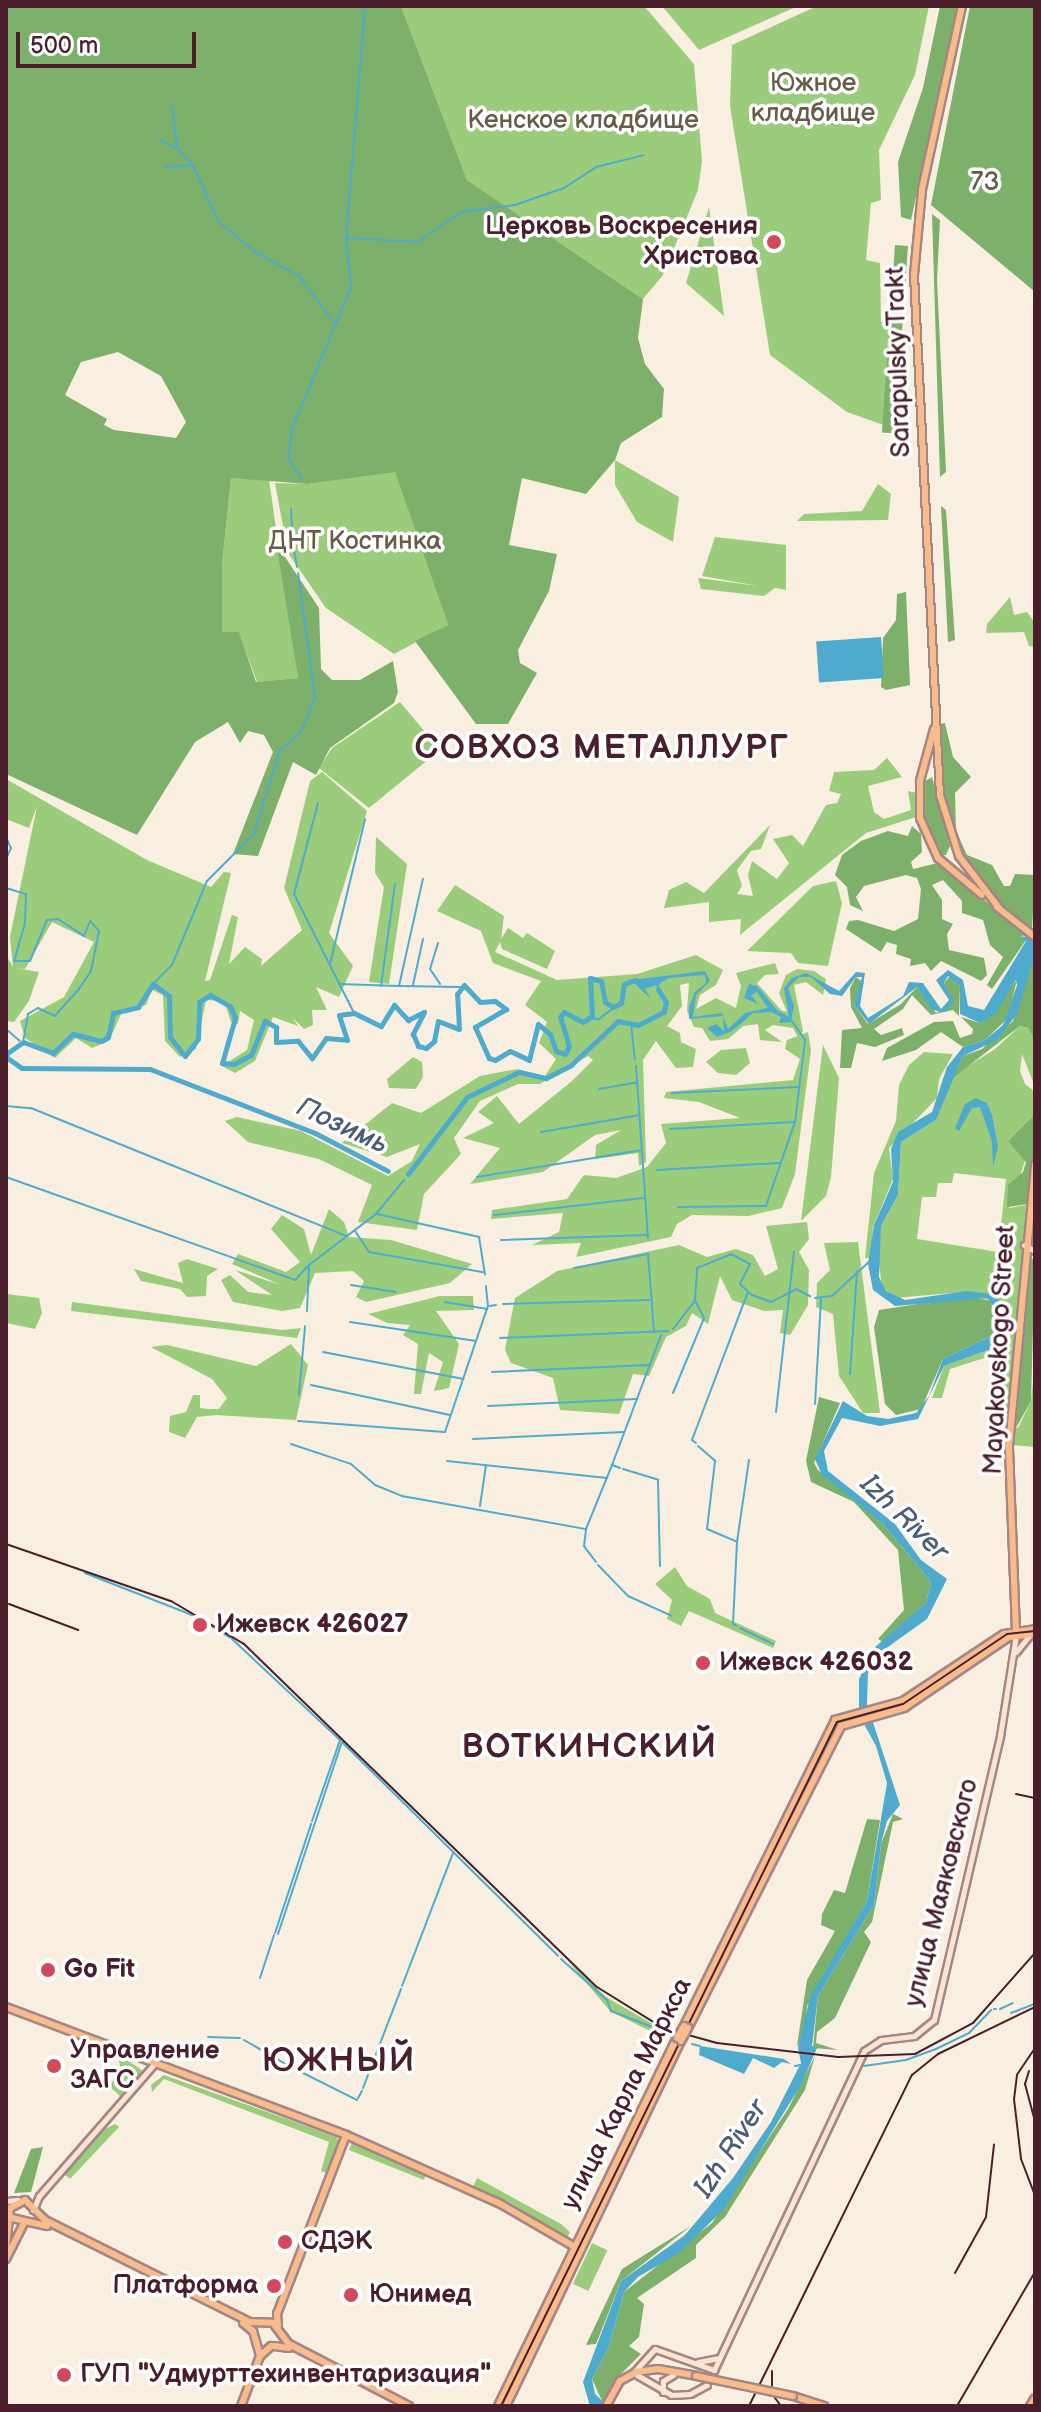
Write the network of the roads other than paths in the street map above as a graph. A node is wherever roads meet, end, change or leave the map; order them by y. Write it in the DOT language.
graph roads {
  1 [pos="962,6"];
  2 [pos="936,721"];
  3 [pos="939,780"];
  4 [pos="920,781"];
  5 [pos="957,853"];
  6 [pos="938,858"];
  7 [pos="999,908"];
  8 [pos="1035,937"];
  9 [pos="1035,1164"];
  10 [pos="1024,1245"];
  11 [pos="1035,1251"];
  12 [pos="1016,1613"];
  13 [pos="1034,1631"];
  14 [pos="1016,1632"];
  15 [pos="1004,1634"];
  16 [pos="999,1643"];
  17 [pos="1016,1653"];
  18 [pos="882,1709"];
  19 [pos="6,2007"];
  20 [pos="155,2063"];
  21 [pos="346,2135"];
  22 [pos="39,2196"];
  23 [pos="18,2200"];
  24 [pos="6,2201"];
  25 [pos="28,2202"];
  26 [pos="33,2211"];
  27 [pos="8,2212"];
  28 [pos="25,2222"];
  29 [pos="6,2247"];
  30 [pos="576,2248"];
  31 [pos="6,2259"];
  32 [pos="277,2314"];
  33 [pos="265,2322"];
  34 [pos="279,2329"];
  35 [pos="257,2340"];
  36 [pos="272,2346"];
  37 [pos="260,2356"];
  38 [pos="309,2356"];
  39 [pos="645,2356"];
  40 [pos="720,2357"];
  41 [pos="693,2362"];
  42 [pos="701,2365"];
  43 [pos="658,2369"];
  44 [pos="635,2374"];
  45 [pos="673,2375"];
  46 [pos="696,2378"];
  47 [pos="664,2393"];
  48 [pos="792,2398"];
  49 [pos="1035,2398"];
  50 [pos="241,2406"];
  51 [pos="401,2406"];
  52 [pos="409,2406"];
  53 [pos="498,2406"];
  54 [pos="506,2406"];
  55 [pos="608,2406"];
  56 [pos="814,2406"];
  57 [pos="824,2406"];
  58 [pos="1030,2406"];
  1 -- 2 [label="main road, Sarapulsky Trakt"];
  2 -- 3 [label="main road, Sarapulsky Trakt"];
  2 -- 4 [label="main road, Sarapulsky Trakt"];
  3 -- 4 [label="main road"];
  3 -- 5 [label="main road, Sarapulsky Trakt"];
  4 -- 6 [label="main road, Sarapulsky Trakt"];
  5 -- 6 [label="main road"];
  5 -- 7 [label="main road, Sarapulsky Trakt"];
  6 -- 7 [label="main road, Sarapulsky Trakt"];
  7 -- 8 [label="main road, Sarapulsky Trakt"];
  9 -- 10 [label="main road, Mayakovskogo Street"];
  10 -- 11 [label="main road"];
  10 -- 12 [label="main road, Mayakovskogo Street"];
  12 -- 13 [label="main road"];
  12 -- 14 [label="main road, Mayakovskogo Street"];
  12 -- 15 [label="main road"];
  13 -- 14 [label="main road"];
  13 -- 17 [label="main road"];
  14 -- 15 [label="main road"];
  14 -- 16 [label="main road"];
  14 -- 17 [label="main road, улица Маяковского"];
  15 -- 18 [label="main road"];
  16 -- 17 [label="main road"];
  16 -- 18 [label="main road"];
  17 -- 40 [label="main road, улица Маяковского"];
  18 -- 30 [label="main road, улица Карла Маркса, bridge"];
  19 -- 20 [label="main road"];
  20 -- 21 [label="main road"];
  20 -- 22 [label="main road"];
  21 -- 30 [label="main road"];
  21 -- 32 [label="main road"];
  22 -- 25 [label="main road"];
  22 -- 26 [label="main road"];
  23 -- 24 [label="main road"];
  23 -- 25 [label="main road"];
  23 -- 27 [label="main road"];
  25 -- 26 [label="main road"];
  26 -- 28 [label="main road"];
  26 -- 33 [label="main road"];
  27 -- 28 [label="main road"];
  27 -- 29 [label="main road"];
  28 -- 31 [label="main road"];
  28 -- 35 [label="main road"];
  30 -- 53 [label="main road, улица Карла Маркса"];
  30 -- 54 [label="main road, улица Карла Маркса"];
  32 -- 33 [label="main road"];
  32 -- 34 [label="main road"];
  33 -- 34 [label="main road"];
  33 -- 35 [label="main road"];
  34 -- 36 [label="main road"];
  34 -- 38 [label="main road"];
  35 -- 36 [label="main road"];
  35 -- 37 [label="main road"];
  36 -- 37 [label="main road"];
  36 -- 38 [label="main road"];
  37 -- 50 [label="main road"];
  38 -- 51 [label="main road"];
  38 -- 52 [label="main road"];
  39 -- 41 [label="main road"];
  39 -- 43 [label="main road"];
  39 -- 44 [label="main road"];
  40 -- 41 [label="main road"];
  40 -- 42 [label="main road, улица Маяковского"];
  41 -- 42 [label="main road"];
  42 -- 47 [label="main road"];
  43 -- 44 [label="main road"];
  43 -- 46 [label="main road"];
  44 -- 45 [label="main road"];
  44 -- 47 [label="main road"];
  44 -- 55 [label="main road"];
  44 -- 55 [label="main road"];
  45 -- 46 [label="main road"];
  45 -- 47 [label="main road"];
  46 -- 48 [label="main road, bridge"];
  48 -- 56 [label="main road"];
  48 -- 57 [label="main road"];
  49 -- 58 [label="main road"];
}
